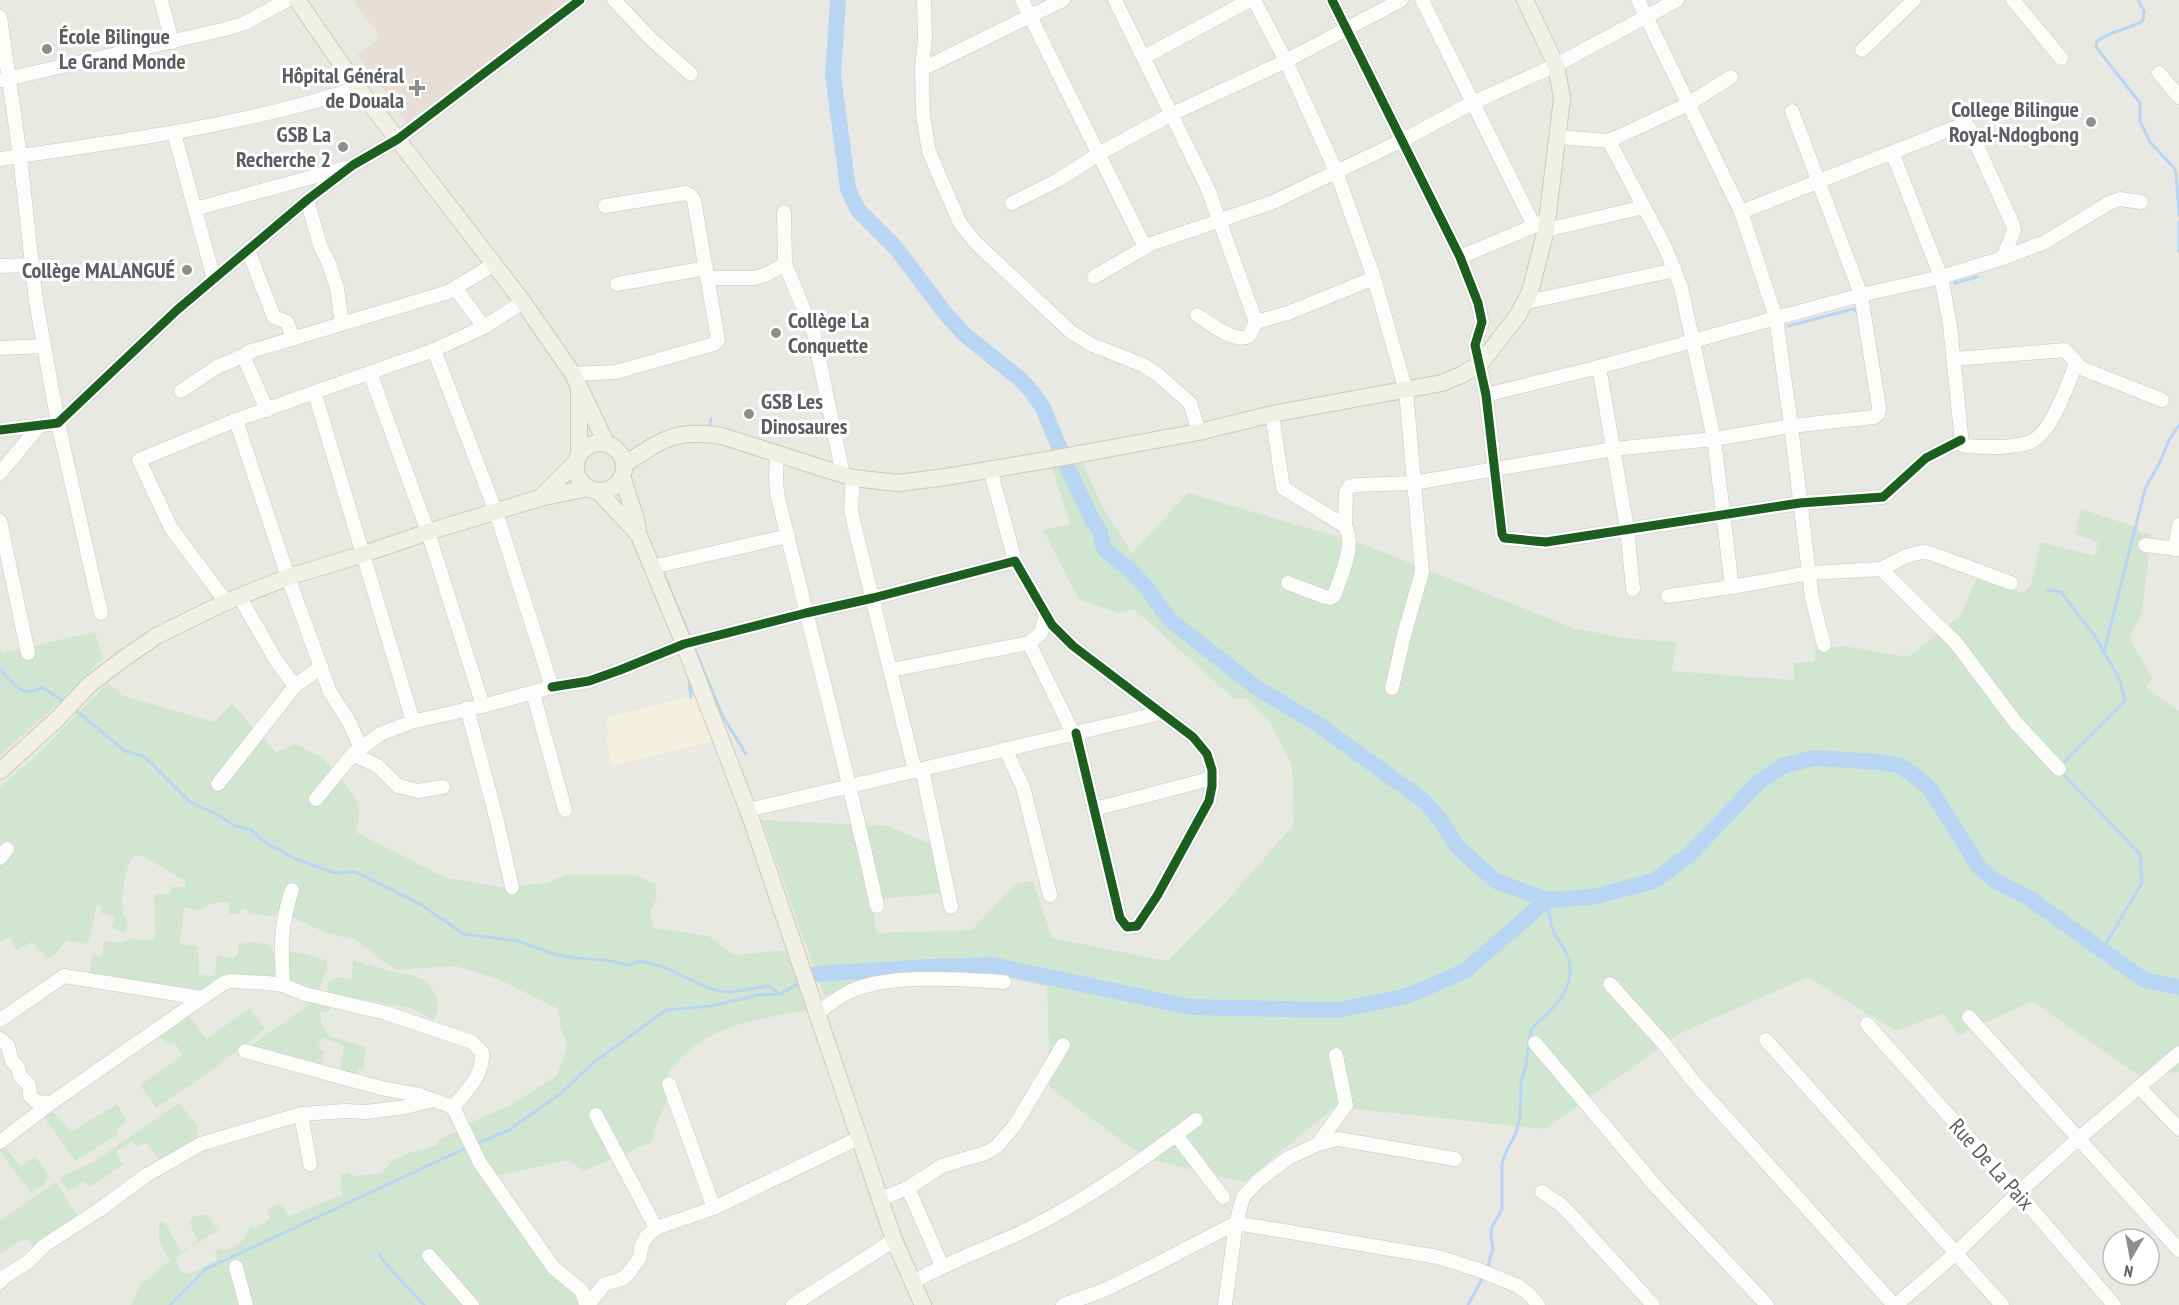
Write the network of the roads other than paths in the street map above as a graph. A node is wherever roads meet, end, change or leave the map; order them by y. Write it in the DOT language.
graph roads {
  1 [pos="161,0"];
  2 [pos="287,0"];
  3 [pos="297,0"];
  4 [pos="580,0"];
  5 [pos="614,0"];
  6 [pos="924,0"];
  7 [pos="1022,0"];
  8 [pos="1063,0"];
  9 [pos="1115,0"];
  10 [pos="1252,0"];
  11 [pos="1332,0"];
  12 [pos="1401,0"];
  13 [pos="1422,0"];
  14 [pos="1525,0"];
  15 [pos="1638,0"];
  16 [pos="1677,0"];
  17 [pos="1914,0"];
  18 [pos="2013,0"];
  19 [pos="1031,16"];
  20 [pos="1646,16"];
  21 [pos="0,17"];
  22 [pos="1347,31"];
  23 [pos="172,42"];
  24 [pos="1862,50"];
  25 [pos="1144,57"];
  26 [pos="2061,58"];
  27 [pos="1286,62"];
  28 [pos="1556,65"];
  29 [pos="922,69"];
  30 [pos="2159,73"];
  31 [pos="692,74"];
  32 [pos="1731,78"];
  33 [pos="5,80"];
  34 [pos="358,88"];
  35 [pos="2179,97"];
  36 [pos="1472,103"];
  37 [pos="1688,104"];
  38 [pos="1792,111"];
  39 [pos="1172,114"];
  40 [pos="174,133"];
  41 [pos="1559,137"];
  42 [pos="398,139"];
  43 [pos="1401,141"];
  44 [pos="1609,141"];
  45 [pos="1892,152"];
  46 [pos="1100,153"];
  47 [pos="20,156"];
  48 [pos="0,159"];
  49 [pos="353,165"];
  50 [pos="1336,171"];
  51 [pos="1817,182"];
  52 [pos="307,201"];
  53 [pos="2141,202"];
  54 [pos="1012,203"];
  55 [pos="605,206"];
  56 [pos="1644,207"];
  57 [pos="195,209"];
  58 [pos="784,212"];
  59 [pos="1741,212"];
  60 [pos="1220,220"];
  61 [pos="1543,225"];
  62 [pos="1145,247"];
  63 [pos="248,250"];
  64 [pos="1460,257"];
  65 [pos="2003,258"];
  66 [pos="785,264"];
  67 [pos="32,265"];
  68 [pos="493,265"];
  69 [pos="0,266"];
  70 [pos="1675,270"];
  71 [pos="707,273"];
  72 [pos="1094,277"];
  73 [pos="1941,277"];
  74 [pos="1374,278"];
  75 [pos="214,279"];
  76 [pos="617,284"];
  77 [pos="455,288"];
  78 [pos="1861,295"];
  79 [pos="522,302"];
  80 [pos="1527,302"];
  81 [pos="1197,315"];
  82 [pos="1776,318"];
  83 [pos="1256,322"];
  84 [pos="342,324"];
  85 [pos="484,327"];
  86 [pos="293,339"];
  87 [pos="1693,342"];
  88 [pos="44,346"];
  89 [pos="0,348"];
  90 [pos="434,350"];
  91 [pos="245,355"];
  92 [pos="1954,359"];
  93 [pos="1480,364"];
  94 [pos="2076,364"];
  95 [pos="1599,367"];
  96 [pos="370,373"];
  97 [pos="576,381"];
  98 [pos="181,391"];
  99 [pos="1406,391"];
  100 [pos="315,394"];
  101 [pos="1486,395"];
  102 [pos="2162,400"];
  103 [pos="267,410"];
  104 [pos="1272,414"];
  105 [pos="236,420"];
  106 [pos="58,423"];
  107 [pos="39,426"];
  108 [pos="1791,426"];
  109 [pos="0,430"];
  110 [pos="1199,432"];
  111 [pos="1714,439"];
  112 [pos="1961,440"];
  113 [pos="610,445"];
  114 [pos="653,445"];
  115 [pos="1613,449"];
  116 [pos="777,455"];
  117 [pos="578,458"];
  118 [pos="990,469"];
  119 [pos="623,471"];
  120 [pos="1494,471"];
  121 [pos="0,472"];
  122 [pos="848,477"];
  123 [pos="1413,483"];
  124 [pos="593,489"];
  125 [pos="540,498"];
  126 [pos="1800,503"];
  127 [pos="496,512"];
  128 [pos="1723,516"];
  129 [pos="0,521"];
  130 [pos="2179,525"];
  131 [pos="1344,526"];
  132 [pos="1627,528"];
  133 [pos="428,532"];
  134 [pos="638,533"];
  135 [pos="788,536"];
  136 [pos="2145,545"];
  137 [pos="2177,549"];
  138 [pos="363,555"];
  139 [pos="1015,561"];
  140 [pos="652,567"];
  141 [pos="1881,569"];
  142 [pos="1809,573"];
  143 [pos="288,577"];
  144 [pos="1288,583"];
  145 [pos="2011,583"];
  146 [pos="1731,587"];
  147 [pos="1633,589"];
  148 [pos="1668,596"];
  149 [pos="873,598"];
  150 [pos="233,599"];
  151 [pos="101,613"];
  152 [pos="806,613"];
  153 [pos="1046,614"];
  154 [pos="1029,643"];
  155 [pos="684,644"];
  156 [pos="1824,645"];
  157 [pos="28,653"];
  158 [pos="321,667"];
  159 [pos="891,670"];
  160 [pos="295,686"];
  161 [pos="552,687"];
  162 [pos="1392,688"];
  163 [pos="533,693"];
  164 [pos="483,706"];
  165 [pos="467,708"];
  166 [pos="1161,713"];
  167 [pos="415,721"];
  168 [pos="1074,733"];
  169 [pos="1005,749"];
  170 [pos="357,751"];
  171 [pos="2059,769"];
  172 [pos="918,770"];
  173 [pos="0,771"];
  174 [pos="1213,778"];
  175 [pos="218,784"];
  176 [pos="851,786"];
  177 [pos="443,787"];
  178 [pos="316,800"];
  179 [pos="1095,809"];
  180 [pos="565,810"];
  181 [pos="747,810"];
  182 [pos="512,887"];
  183 [pos="292,890"];
  184 [pos="1050,895"];
  185 [pos="878,906"];
  186 [pos="951,907"];
  187 [pos="1004,982"];
  188 [pos="1610,984"];
  189 [pos="283,986"];
  190 [pos="202,998"];
  191 [pos="818,1012"];
  192 [pos="1969,1017"];
  193 [pos="0,1020"];
  194 [pos="1868,1024"];
  195 [pos="0,1039"];
  196 [pos="1766,1040"];
  197 [pos="1534,1043"];
  198 [pos="1063,1045"];
  199 [pos="245,1051"];
  200 [pos="2179,1053"];
  201 [pos="1336,1055"];
  202 [pos="669,1084"];
  203 [pos="2139,1087"];
  204 [pos="433,1100"];
  205 [pos="51,1103"];
  206 [pos="453,1107"];
  207 [pos="301,1114"];
  208 [pos="596,1115"];
  209 [pos="1196,1120"];
  210 [pos="2179,1129"];
  211 [pos="1176,1135"];
  212 [pos="859,1138"];
  213 [pos="2078,1139"];
  214 [pos="0,1142"];
  215 [pos="1318,1144"];
  216 [pos="1455,1159"];
  217 [pos="310,1164"];
  218 [pos="908,1188"];
  219 [pos="1542,1192"];
  220 [pos="2018,1193"];
  221 [pos="1223,1197"];
  222 [pos="880,1199"];
  223 [pos="714,1208"];
  224 [pos="1236,1223"];
  225 [pos="656,1228"];
  226 [pos="894,1240"];
  227 [pos="2179,1250"];
  228 [pos="1956,1253"];
  229 [pos="429,1256"];
  230 [pos="942,1266"];
  231 [pos="236,1268"];
  232 [pos="0,1282"];
  233 [pos="913,1282"];
  234 [pos="246,1305"];
  235 [pos="472,1305"];
  236 [pos="587,1305"];
  237 [pos="793,1305"];
  238 [pos="923,1305"];
  239 [pos="1063,1305"];
  240 [pos="1225,1305"];
  241 [pos="1538,1305"];
  242 [pos="1653,1305"];
  243 [pos="1767,1305"];
  244 [pos="1895,1305"];
  245 [pos="2002,1305"];
  246 [pos="2114,1305"];
  1 -- 23 [label="street"];
  2 -- 23 [label="street"];
  3 -- 34 [label="main road"];
  4 -- 42 [label="street"];
  5 -- 31 [label="street"];
  6 -- 29 [label="street"];
  7 -- 19 [label="street"];
  8 -- 19 [label="street"];
  9 -- 25 [label="street"];
  10 -- 25 [label="street"];
  10 -- 27 [label="street"];
  11 -- 22 [label="street"];
  12 -- 22 [label="street"];
  13 -- 36 [label="street"];
  14 -- 28 [label="main road"];
  15 -- 20 [label="street"];
  16 -- 20 [label="street"];
  17 -- 24 [label="street"];
  18 -- 26 [label="street"];
  19 -- 29 [label="street"];
  19 -- 46 [label="street"];
  20 -- 28 [label="street"];
  20 -- 37 [label="street"];
  21 -- 33 [label="street"];
  22 -- 27 [label="street"];
  22 -- 43 [label="street"];
  23 -- 33 [label="street"];
  25 -- 39 [label="street"];
  27 -- 39 [label="street"];
  27 -- 50 [label="street"];
  28 -- 36 [label="street"];
  28 -- 41 [label="main road"];
  29 -- 110 [label="street"];
  30 -- 35 [label="street"];
  32 -- 37 [label="street"];
  33 -- 47 [label="street"];
  34 -- 40 [label="street"];
  34 -- 42 [label="main road"];
  36 -- 43 [label="street"];
  36 -- 61 [label="street"];
  37 -- 44 [label="street"];
  37 -- 59 [label="street"];
  38 -- 51 [label="street"];
  39 -- 46 [label="street"];
  39 -- 60 [label="street"];
  40 -- 47 [label="street"];
  40 -- 57 [label="street"];
  41 -- 44 [label="street"];
  41 -- 61 [label="main road"];
  42 -- 49 [label="street"];
  42 -- 68 [label="main road"];
  43 -- 50 [label="street"];
  43 -- 64 [label="street"];
  44 -- 56 [label="street"];
  45 -- 51 [label="street"];
  45 -- 65 [label="street"];
  45 -- 73 [label="street"];
  46 -- 54 [label="street"];
  46 -- 62 [label="street"];
  47 -- 48 [label="street"];
  47 -- 67 [label="street"];
  49 -- 52 [label="street"];
  49 -- 57 [label="street"];
  50 -- 60 [label="street"];
  50 -- 74 [label="street"];
  51 -- 59 [label="street"];
  51 -- 78 [label="street"];
  52 -- 63 [label="street"];
  52 -- 84 [label="street"];
  53 -- 65 [label="street"];
  55 -- 71 [label="street"];
  56 -- 61 [label="street"];
  56 -- 70 [label="street"];
  57 -- 75 [label="street"];
  58 -- 66 [label="street"];
  59 -- 82 [label="street"];
  60 -- 62 [label="street"];
  60 -- 83 [label="street"];
  61 -- 64 [label="street"];
  61 -- 80 [label="main road"];
  62 -- 72 [label="street"];
  63 -- 75 [label="street"];
  63 -- 86 [label="street"];
  64 -- 93 [label="street"];
  65 -- 73 [label="street"];
  66 -- 71 [label="street"];
  66 -- 122 [label="street"];
  67 -- 69 [label="street"];
  67 -- 88 [label="street"];
  68 -- 77 [label="street"];
  68 -- 79 [label="main road"];
  70 -- 80 [label="street"];
  70 -- 87 [label="street"];
  71 -- 76 [label="street"];
  71 -- 97 [label="street"];
  73 -- 78 [label="street"];
  73 -- 92 [label="street"];
  74 -- 83 [label="street"];
  74 -- 99 [label="street"];
  75 -- 106 [label="street"];
  77 -- 84 [label="street"];
  77 -- 85 [label="street"];
  78 -- 82 [label="street"];
  78 -- 108 [label="street"];
  79 -- 85 [label="street"];
  79 -- 97 [label="main road"];
  80 -- 93 [label="main road"];
  81 -- 83 [label="street"];
  82 -- 87 [label="street"];
  82 -- 108 [label="street"];
  84 -- 86 [label="street"];
  85 -- 90 [label="street"];
  86 -- 91 [label="street"];
  87 -- 95 [label="street"];
  87 -- 111 [label="street"];
  88 -- 89 [label="street"];
  88 -- 106 [label="street"];
  90 -- 96 [label="street"];
  90 -- 127 [label="street"];
  91 -- 98 [label="street"];
  91 -- 103 [label="street"];
  92 -- 94 [label="street"];
  92 -- 112 [label="street"];
  93 -- 99 [label="main road"];
  93 -- 101 [label="street"];
  94 -- 102 [label="street"];
  94 -- 112 [label="street"];
  95 -- 101 [label="street"];
  95 -- 115 [label="street"];
  96 -- 100 [label="street"];
  96 -- 133 [label="street"];
  97 -- 113 [label="main road"];
  97 -- 117 [label="main road"];
  99 -- 104 [label="main road"];
  99 -- 123 [label="street"];
  100 -- 103 [label="street"];
  100 -- 138 [label="street"];
  101 -- 120 [label="street"];
  103 -- 105 [label="street"];
  104 -- 110 [label="main road"];
  104 -- 131 [label="street"];
  105 -- 143 [label="street"];
  105 -- 150 [label="street"];
  106 -- 107 [label="street"];
  106 -- 151 [label="street"];
  107 -- 109 [label="street"];
  107 -- 121 [label="street"];
  108 -- 111 [label="street"];
  108 -- 126 [label="street"];
  110 -- 118 [label="main road"];
  111 -- 115 [label="street"];
  111 -- 128 [label="street"];
  112 -- 126 [label="street"];
  113 -- 114 [label="main road"];
  113 -- 117 [label="main road"];
  113 -- 119 [label="main road"];
  114 -- 116 [label="main road"];
  114 -- 119 [label="main road"];
  115 -- 120 [label="street"];
  115 -- 132 [label="street"];
  116 -- 122 [label="main road"];
  116 -- 135 [label="street"];
  117 -- 124 [label="main road"];
  117 -- 125 [label="main road"];
  118 -- 122 [label="main road"];
  118 -- 139 [label="street"];
  119 -- 124 [label="main road"];
  119 -- 134 [label="main road"];
  120 -- 123 [label="street"];
  120 -- 132 [label="street"];
  122 -- 149 [label="street"];
  123 -- 131 [label="street"];
  123 -- 162 [label="street"];
  124 -- 125 [label="main road"];
  124 -- 134 [label="main road"];
  125 -- 127 [label="main road"];
  126 -- 128 [label="street"];
  126 -- 142 [label="street"];
  127 -- 133 [label="main road"];
  127 -- 161 [label="street"];
  128 -- 132 [label="street"];
  128 -- 146 [label="street"];
  129 -- 157 [label="street"];
  130 -- 137 [label="street"];
  131 -- 144 [label="street"];
  132 -- 147 [label="street"];
  133 -- 138 [label="main road"];
  133 -- 164 [label="street"];
  134 -- 140 [label="main road"];
  135 -- 140 [label="street"];
  135 -- 152 [label="street"];
  136 -- 137 [label="street"];
  138 -- 143 [label="main road"];
  138 -- 167 [label="street"];
  139 -- 149 [label="street"];
  139 -- 153 [label="street"];
  140 -- 155 [label="main road"];
  141 -- 142 [label="street"];
  141 -- 145 [label="street"];
  141 -- 171 [label="street"];
  142 -- 146 [label="street"];
  142 -- 156 [label="street"];
  143 -- 150 [label="main road"];
  143 -- 158 [label="street"];
  146 -- 148 [label="street"];
  149 -- 152 [label="street"];
  149 -- 159 [label="street"];
  150 -- 160 [label="street"];
  150 -- 173 [label="main road"];
  152 -- 155 [label="street"];
  152 -- 176 [label="street"];
  153 -- 154 [label="street"];
  153 -- 166 [label="street"];
  154 -- 159 [label="street"];
  154 -- 168 [label="street"];
  155 -- 161 [label="street"];
  155 -- 181 [label="main road"];
  158 -- 160 [label="street"];
  158 -- 170 [label="street"];
  159 -- 172 [label="street"];
  160 -- 175 [label="street"];
  161 -- 163 [label="street"];
  163 -- 164 [label="street"];
  163 -- 180 [label="street"];
  164 -- 165 [label="street"];
  165 -- 167 [label="street"];
  165 -- 182 [label="street"];
  166 -- 168 [label="street"];
  166 -- 174 [label="street"];
  167 -- 170 [label="street"];
  168 -- 169 [label="street"];
  168 -- 179 [label="street"];
  169 -- 172 [label="street"];
  169 -- 184 [label="street"];
  170 -- 177 [label="street"];
  170 -- 178 [label="street"];
  172 -- 176 [label="street"];
  172 -- 186 [label="street"];
  174 -- 179 [label="street"];
  174 -- 179 [label="street"];
  176 -- 181 [label="street"];
  176 -- 185 [label="street"];
  181 -- 191 [label="main road"];
  183 -- 189 [label="street"];
  187 -- 191 [label="street"];
  188 -- 244 [label="street"];
  189 -- 190 [label="street"];
  189 -- 206 [label="street"];
  190 -- 193 [label="street"];
  190 -- 205 [label="street"];
  191 -- 212 [label="main road"];
  192 -- 213 [label="street"];
  194 -- 220 [label="street, Rue De La Paix"];
  195 -- 205 [label="street"];
  196 -- 228 [label="street"];
  197 -- 243 [label="street"];
  198 -- 218 [label="street"];
  199 -- 204 [label="street"];
  200 -- 203 [label="street"];
  201 -- 215 [label="street"];
  202 -- 223 [label="street"];
  203 -- 210 [label="street"];
  203 -- 213 [label="street"];
  204 -- 206 [label="street"];
  204 -- 207 [label="street"];
  205 -- 214 [label="street"];
  206 -- 236 [label="street"];
  207 -- 217 [label="street"];
  207 -- 232 [label="street"];
  208 -- 225 [label="street"];
  209 -- 211 [label="street"];
  211 -- 221 [label="street"];
  211 -- 230 [label="street"];
  212 -- 222 [label="main road"];
  212 -- 223 [label="street"];
  213 -- 220 [label="street"];
  213 -- 227 [label="street"];
  215 -- 216 [label="street"];
  215 -- 224 [label="street"];
  218 -- 222 [label="street"];
  218 -- 230 [label="street"];
  219 -- 242 [label="street"];
  220 -- 228 [label="street"];
  220 -- 246 [label="street, Rue De La Paix"];
  222 -- 226 [label="main road"];
  223 -- 225 [label="street"];
  224 -- 239 [label="street"];
  224 -- 240 [label="street"];
  224 -- 241 [label="street"];
  225 -- 236 [label="street"];
  226 -- 233 [label="main road"];
  226 -- 237 [label="street"];
  228 -- 244 [label="street"];
  228 -- 245 [label="street"];
  229 -- 235 [label="street"];
  230 -- 233 [label="street"];
  231 -- 234 [label="street"];
  233 -- 238 [label="main road"];
}
